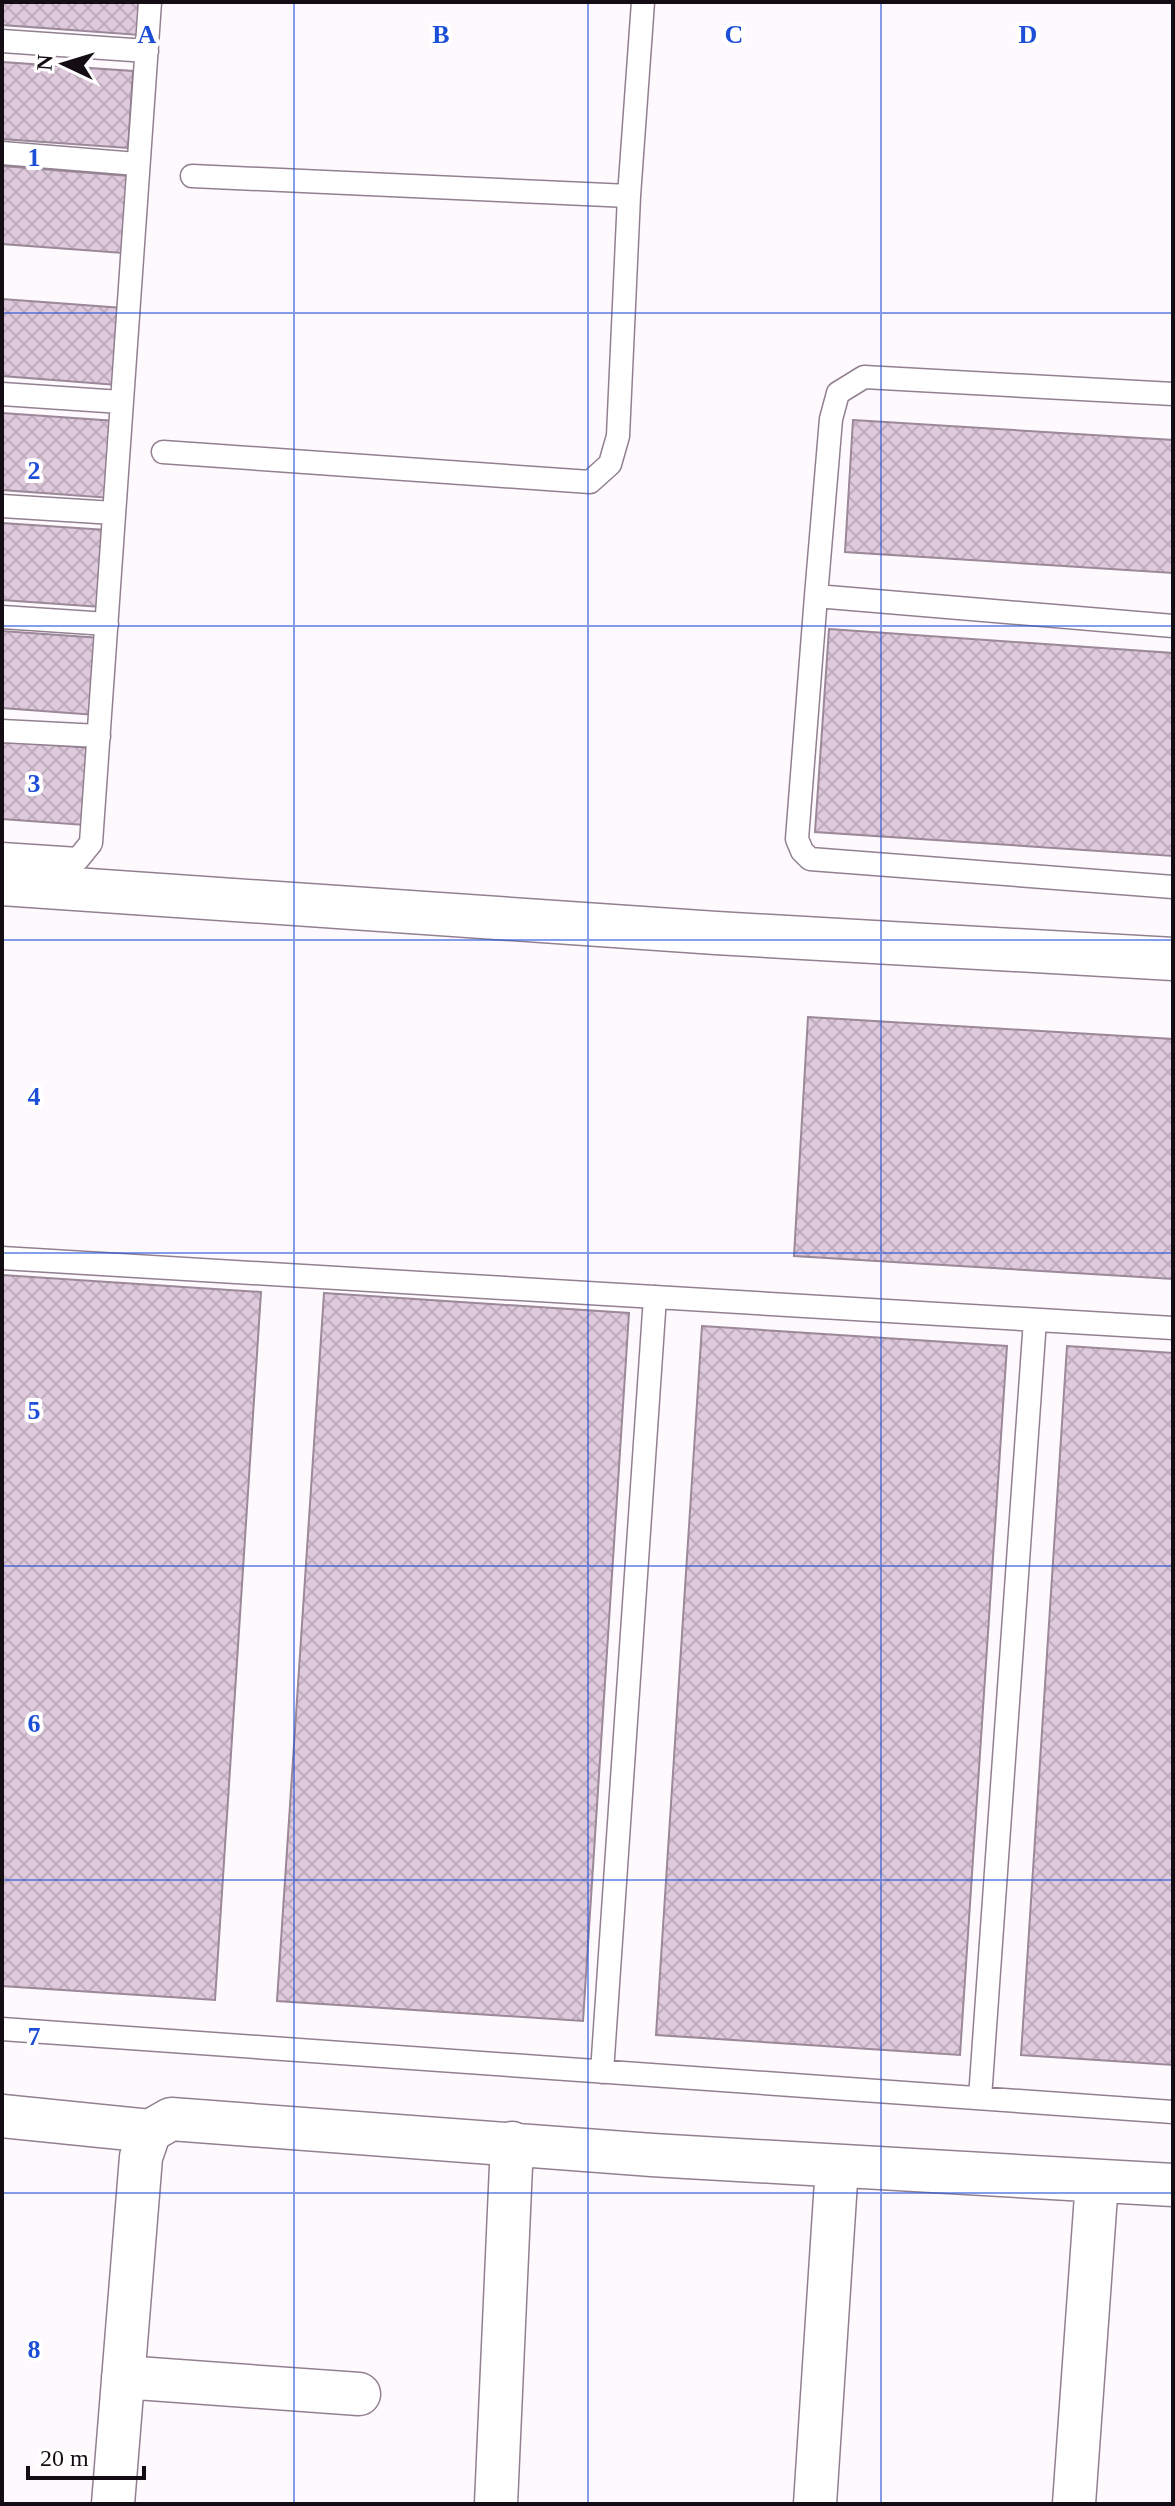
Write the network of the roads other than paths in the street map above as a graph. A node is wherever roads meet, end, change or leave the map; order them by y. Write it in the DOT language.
graph roads {
  1 [pos="150,2"];
  2 [pos="643,2"];
  3 [pos="2,41"];
  4 [pos="147,51"];
  5 [pos="2,153"];
  6 [pos="137,164"];
  7 [pos="192,176"];
  8 [pos="629,196"];
  9 [pos="2,394"];
  10 [pos="1173,394"];
  11 [pos="121,402"];
  12 [pos="163,452"];
  13 [pos="2,506"];
  14 [pos="114,513"];
  15 [pos="816,596"];
  16 [pos="2,617"];
  17 [pos="107,624"];
  18 [pos="1173,626"];
  19 [pos="2,731"];
  20 [pos="99,736"];
  21 [pos="2,854"];
  22 [pos="2,884"];
  23 [pos="1173,887"];
  24 [pos="1173,959"];
  25 [pos="2,1258"];
  26 [pos="655,1297"];
  27 [pos="1035,1320"];
  28 [pos="1173,1328"];
  29 [pos="2,2029"];
  30 [pos="602,2072"];
  31 [pos="980,2098"];
  32 [pos="1173,2112"];
  33 [pos="2,2116"];
  34 [pos="150,2131"];
  35 [pos="512,2143"];
  36 [pos="837,2166"];
  37 [pos="1097,2181"];
  38 [pos="1173,2185"];
  39 [pos="123,2377"];
  40 [pos="359,2394"];
  41 [pos="113,2504"];
  42 [pos="496,2504"];
  43 [pos="815,2504"];
  44 [pos="1074,2504"];
  1 -- 4 [label="lane"];
  2 -- 8 [label="lane"];
  3 -- 4 [label="lane"];
  4 -- 6 [label="lane"];
  5 -- 6 [label="lane"];
  6 -- 11 [label="lane"];
  7 -- 8 [label="lane"];
  8 -- 12 [label="lane"];
  9 -- 11 [label="lane"];
  10 -- 15 [label="lane"];
  11 -- 14 [label="lane"];
  13 -- 14 [label="lane"];
  14 -- 17 [label="lane"];
  15 -- 18 [label="lane"];
  15 -- 23 [label="lane"];
  16 -- 17 [label="lane"];
  17 -- 20 [label="lane"];
  19 -- 20 [label="lane"];
  20 -- 21 [label="lane"];
  22 -- 24 [label="street"];
  25 -- 26 [label="lane"];
  26 -- 27 [label="lane"];
  26 -- 30 [label="lane"];
  27 -- 28 [label="lane"];
  27 -- 31 [label="lane"];
  29 -- 30 [label="lane"];
  30 -- 31 [label="lane"];
  31 -- 32 [label="lane"];
  33 -- 34 [label="street"];
  34 -- 35 [label="street"];
  34 -- 39 [label="street"];
  35 -- 36 [label="street"];
  35 -- 42 [label="street"];
  36 -- 37 [label="street"];
  36 -- 43 [label="street"];
  37 -- 38 [label="street"];
  37 -- 44 [label="street"];
  39 -- 40 [label="street"];
  39 -- 41 [label="street"];
}
